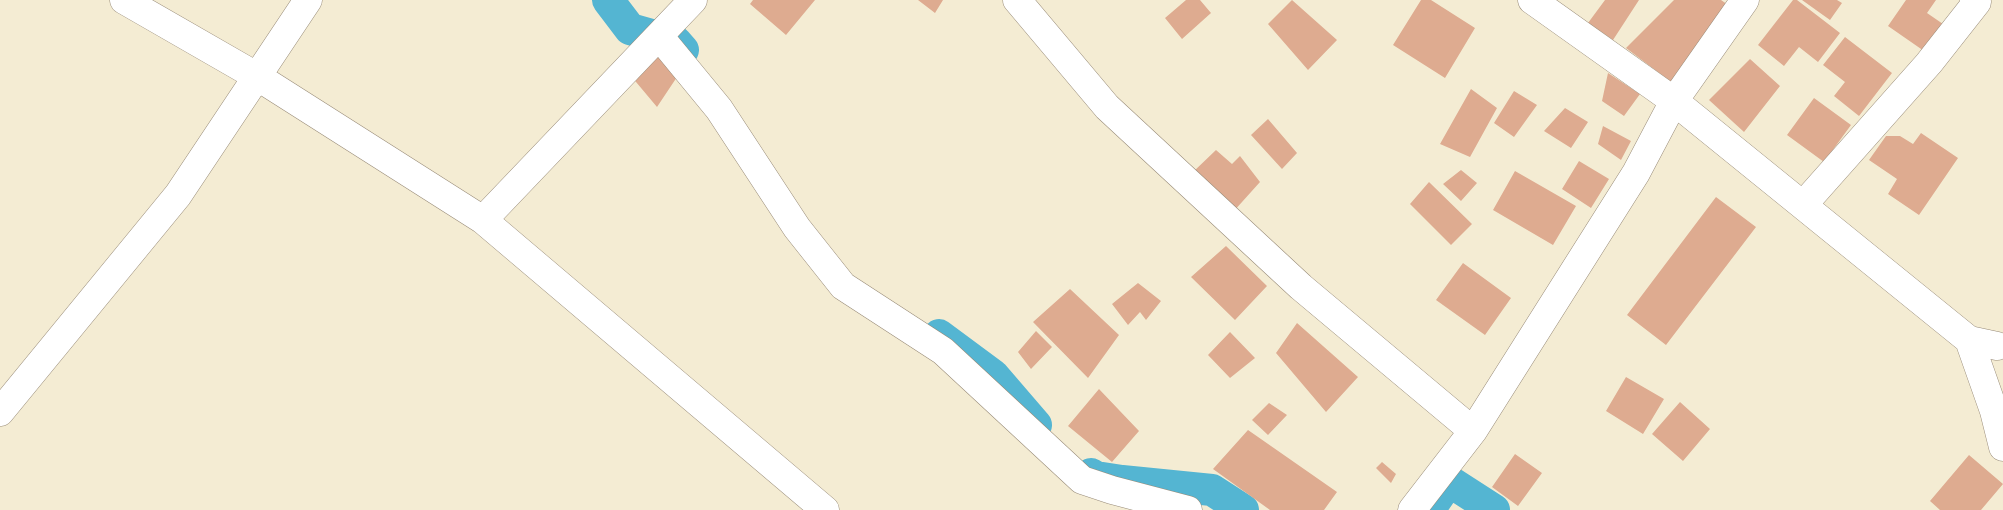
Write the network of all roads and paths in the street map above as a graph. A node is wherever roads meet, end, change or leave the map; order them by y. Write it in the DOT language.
graph roads {
  1 [pos="124,0"];
  2 [pos="308,0"];
  3 [pos="693,0"];
  4 [pos="1017,0"];
  5 [pos="1532,0"];
  6 [pos="1745,0"];
  7 [pos="1974,0"];
  8 [pos="659,36"];
  9 [pos="258,77"];
  10 [pos="1674,101"];
  11 [pos="1802,205"];
  12 [pos="483,220"];
  13 [pos="1968,340"];
  14 [pos="2001,343"];
  15 [pos="0,412"];
  16 [pos="1473,431"];
  17 [pos="2003,446"];
  18 [pos="1108,500"];
  19 [pos="825,510"];
  20 [pos="1188,510"];
  21 [pos="1412,510"];
  1 -- 9 [label="street"];
  2 -- 9 [label="street"];
  3 -- 8 [label="street"];
  4 -- 16 [label="street"];
  5 -- 10 [label="street"];
  6 -- 10 [label="street"];
  7 -- 11 [label="street"];
  8 -- 12 [label="street"];
  8 -- 18 [label="street"];
  9 -- 12 [label="street"];
  9 -- 15 [label="street"];
  10 -- 11 [label="street"];
  10 -- 16 [label="street"];
  11 -- 13 [label="street"];
  12 -- 19 [label="street"];
  13 -- 14 [label="street"];
  13 -- 17 [label="street"];
  16 -- 21 [label="street"];
  18 -- 20 [label="street"];
}
